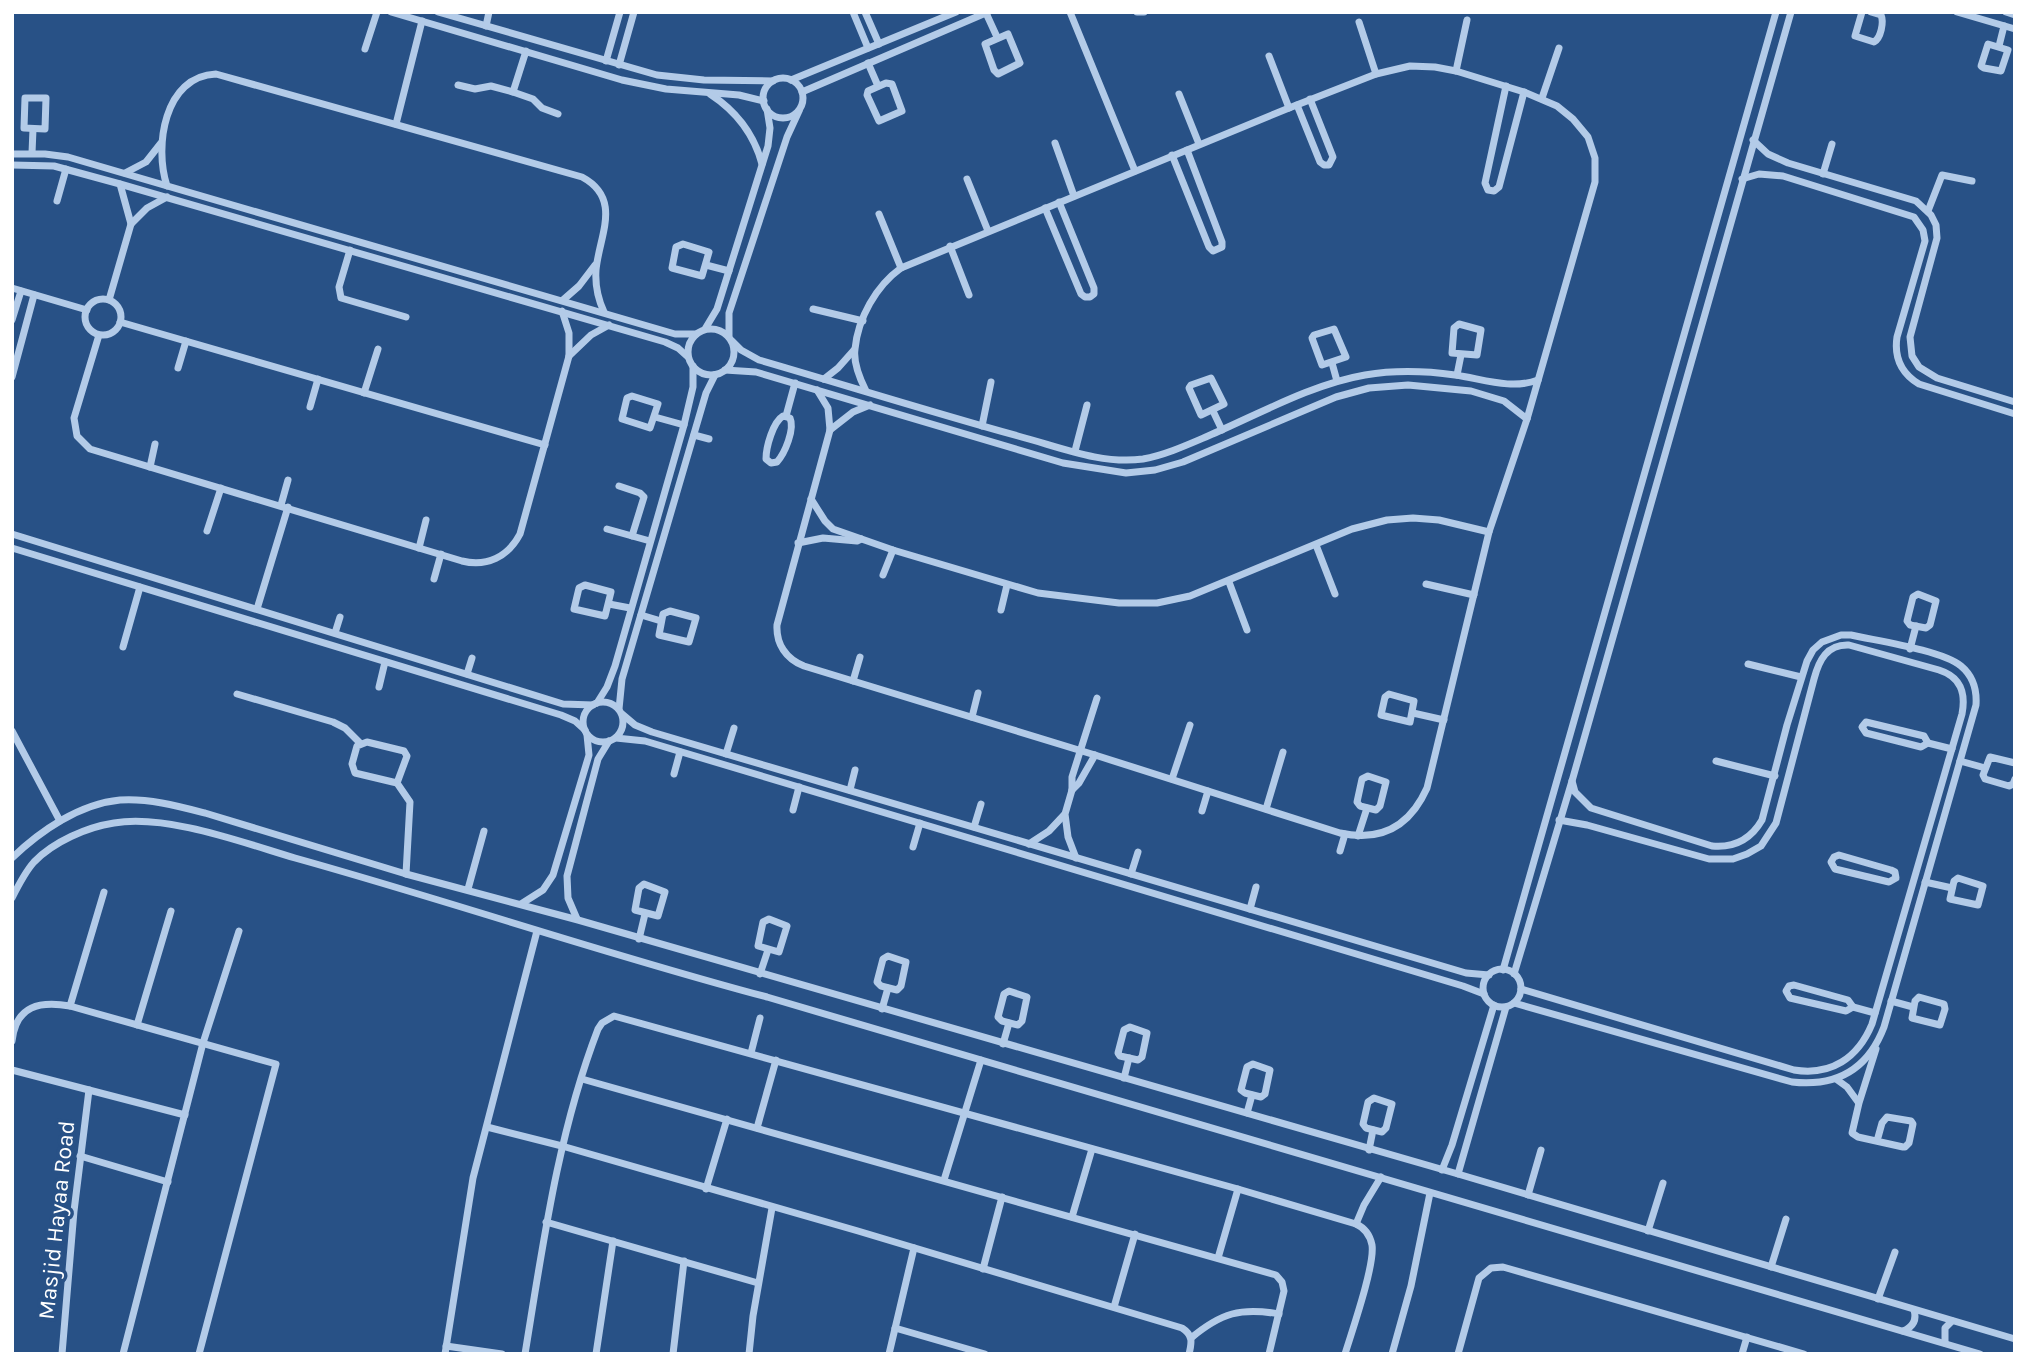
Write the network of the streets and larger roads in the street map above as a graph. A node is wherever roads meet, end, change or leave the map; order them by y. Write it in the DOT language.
graph roads {
  1 [pos="377,12"];
  2 [pos="391,12"];
  3 [pos="438,12"];
  4 [pos="475,12"];
  5 [pos="489,12"];
  6 [pos="620,12"];
  7 [pos="634,12"];
  8 [pos="853,12"];
  9 [pos="865,12"];
  10 [pos="956,12"];
  11 [pos="1070,12"];
  12 [pos="1137,12"];
  13 [pos="1144,12"];
  14 [pos="1776,12"];
  15 [pos="1791,12"];
  16 [pos="1862,12"];
  17 [pos="1873,12"];
  18 [pos="1957,12"];
  19 [pos="2006,12"];
  20 [pos="987,13"];
  21 [pos="2015,15"];
  22 [pos="1467,20"];
  23 [pos="422,21"];
  24 [pos="473,22"];
  25 [pos="1359,22"];
  26 [pos="486,26"];
  27 [pos="2004,26"];
  28 [pos="2015,29"];
  29 [pos="997,37"];
  30 [pos="879,44"];
  31 [pos="1998,46"];
  32 [pos="868,48"];
  33 [pos="1559,48"];
  34 [pos="365,49"];
  35 [pos="526,51"];
  36 [pos="1269,56"];
  37 [pos="595,58"];
  38 [pos="607,61"];
  39 [pos="868,63"];
  40 [pos="619,65"];
  41 [pos="591,71"];
  42 [pos="1456,71"];
  43 [pos="1376,74"];
  44 [pos="1757,76"];
  45 [pos="791,80"];
  46 [pos="1771,80"];
  47 [pos="773,81"];
  48 [pos="458,85"];
  49 [pos="878,86"];
  50 [pos="1506,86"];
  51 [pos="513,92"];
  52 [pos="802,92"];
  53 [pos="1524,92"];
  54 [pos="709,93"];
  55 [pos="1179,94"];
  56 [pos="1542,98"];
  57 [pos="1310,99"];
  58 [pos="764,101"];
  59 [pos="1297,104"];
  60 [pos="1289,108"];
  61 [pos="767,109"];
  62 [pos="799,111"];
  63 [pos="558,114"];
  64 [pos="396,124"];
  65 [pos="33,129"];
  66 [pos="1753,140"];
  67 [pos="161,142"];
  68 [pos="1055,143"];
  69 [pos="1832,144"];
  70 [pos="1199,145"];
  71 [pos="1187,150"];
  72 [pos="32,153"];
  73 [pos="12,154"];
  74 [pos="1172,155"];
  75 [pos="12,165"];
  76 [pos="762,167"];
  77 [pos="1803,167"];
  78 [pos="66,169"];
  79 [pos="1135,171"];
  80 [pos="124,173"];
  81 [pos="1823,174"];
  82 [pos="967,178"];
  83 [pos="1742,179"];
  84 [pos="1799,180"];
  85 [pos="1972,181"];
  86 [pos="120,184"];
  87 [pos="167,186"];
  88 [pos="202,196"];
  89 [pos="1074,196"];
  90 [pos="167,197"];
  91 [pos="57,201"];
  92 [pos="1059,202"];
  93 [pos="198,207"];
  94 [pos="1045,208"];
  95 [pos="1928,211"];
  96 [pos="879,214"];
  97 [pos="1213,217"];
  98 [pos="1199,222"];
  99 [pos="131,224"];
  100 [pos="988,231"];
  101 [pos="950,246"];
  102 [pos="350,250"];
  103 [pos="597,262"];
  104 [pos="1084,262"];
  105 [pos="706,265"];
  106 [pos="1070,267"];
  107 [pos="901,268"];
  108 [pos="729,271"];
  109 [pos="16,289"];
  110 [pos="34,295"];
  111 [pos="969,295"];
  112 [pos="109,300"];
  113 [pos="563,300"];
  114 [pos="813,309"];
  115 [pos="87,310"];
  116 [pos="562,311"];
  117 [pos="604,312"];
  118 [pos="406,317"];
  119 [pos="12,320"];
  120 [pos="863,321"];
  121 [pos="120,322"];
  122 [pos="609,325"];
  123 [pos="705,329"];
  124 [pos="665,330"];
  125 [pos="696,334"];
  126 [pos="100,335"];
  127 [pos="730,338"];
  128 [pos="186,341"];
  129 [pos="662,341"];
  130 [pos="378,349"];
  131 [pos="855,349"];
  132 [pos="1461,355"];
  133 [pos="569,356"];
  134 [pos="688,357"];
  135 [pos="759,360"];
  136 [pos="1332,363"];
  137 [pos="693,366"];
  138 [pos="178,368"];
  139 [pos="725,370"];
  140 [pos="755,372"];
  141 [pos="715,375"];
  142 [pos="1457,375"];
  143 [pos="12,377"];
  144 [pos="318,379"];
  145 [pos="824,379"];
  146 [pos="1538,380"];
  147 [pos="1338,381"];
  148 [pos="991,382"];
  149 [pos="795,383"];
  150 [pos="817,390"];
  151 [pos="866,391"];
  152 [pos="365,393"];
  153 [pos="2015,402"];
  154 [pos="870,405"];
  155 [pos="1087,405"];
  156 [pos="310,407"];
  157 [pos="1213,411"];
  158 [pos="2015,414"];
  159 [pos="1255,415"];
  160 [pos="786,416"];
  161 [pos="655,417"];
  162 [pos="1527,419"];
  163 [pos="684,425"];
  164 [pos="982,426"];
  165 [pos="830,430"];
  166 [pos="1222,430"];
  167 [pos="1261,430"];
  168 [pos="694,435"];
  169 [pos="709,439"];
  170 [pos="155,444"];
  171 [pos="545,445"];
  172 [pos="1075,452"];
  173 [pos="150,467"];
  174 [pos="288,480"];
  175 [pos="619,486"];
  176 [pos="221,488"];
  177 [pos="811,499"];
  178 [pos="285,506"];
  179 [pos="426,520"];
  180 [pos="607,529"];
  181 [pos="207,531"];
  182 [pos="1489,532"];
  183 [pos="12,534"];
  184 [pos="632,536"];
  185 [pos="861,539"];
  186 [pos="650,541"];
  187 [pos="798,543"];
  188 [pos="1316,545"];
  189 [pos="12,548"];
  190 [pos="419,548"];
  191 [pos="893,550"];
  192 [pos="441,554"];
  193 [pos="117,566"];
  194 [pos="883,575"];
  195 [pos="113,579"];
  196 [pos="434,579"];
  197 [pos="1229,582"];
  198 [pos="1426,584"];
  199 [pos="1007,585"];
  200 [pos="140,587"];
  201 [pos="1335,594"];
  202 [pos="1474,595"];
  203 [pos="609,604"];
  204 [pos="630,608"];
  205 [pos="257,609"];
  206 [pos="1001,610"];
  207 [pos="641,615"];
  208 [pos="340,617"];
  209 [pos="661,621"];
  210 [pos="1916,626"];
  211 [pos="1247,630"];
  212 [pos="335,633"];
  213 [pos="123,648"];
  214 [pos="1910,649"];
  215 [pos="472,657"];
  216 [pos="860,657"];
  217 [pos="1943,657"];
  218 [pos="385,662"];
  219 [pos="1748,664"];
  220 [pos="1939,670"];
  221 [pos="467,674"];
  222 [pos="1801,677"];
  223 [pos="853,681"];
  224 [pos="379,687"];
  225 [pos="978,693"];
  226 [pos="237,694"];
  227 [pos="1097,698"];
  228 [pos="595,704"];
  229 [pos="620,711"];
  230 [pos="1413,713"];
  231 [pos="972,717"];
  232 [pos="1444,720"];
  233 [pos="1190,725"];
  234 [pos="1787,725"];
  235 [pos="734,728"];
  236 [pos="1801,729"];
  237 [pos="1896,729"];
  238 [pos="647,730"];
  239 [pos="12,731"];
  240 [pos="586,733"];
  241 [pos="613,740"];
  242 [pos="1893,740"];
  243 [pos="645,741"];
  244 [pos="360,743"];
  245 [pos="1928,743"];
  246 [pos="1952,749"];
  247 [pos="1080,750"];
  248 [pos="680,752"];
  249 [pos="1283,752"];
  250 [pos="726,754"];
  251 [pos="1095,754"];
  252 [pos="1716,761"];
  253 [pos="1960,761"];
  254 [pos="2015,763"];
  255 [pos="1986,768"];
  256 [pos="855,770"];
  257 [pos="674,774"];
  258 [pos="1775,776"];
  259 [pos="1172,779"];
  260 [pos="2015,779"];
  261 [pos="1572,781"];
  262 [pos="397,783"];
  263 [pos="799,788"];
  264 [pos="850,790"];
  265 [pos="1072,790"];
  266 [pos="1208,790"];
  267 [pos="886,801"];
  268 [pos="981,804"];
  269 [pos="1266,808"];
  270 [pos="1367,808"];
  271 [pos="793,810"];
  272 [pos="1202,811"];
  273 [pos="883,812"];
  274 [pos="1065,814"];
  275 [pos="1559,820"];
  276 [pos="60,821"];
  277 [pos="920,822"];
  278 [pos="974,827"];
  279 [pos="484,831"];
  280 [pos="1345,834"];
  281 [pos="1359,836"];
  282 [pos="1926,840"];
  283 [pos="1936,843"];
  284 [pos="1029,844"];
  285 [pos="913,847"];
  286 [pos="1340,851"];
  287 [pos="1138,852"];
  288 [pos="12,858"];
  289 [pos="1076,858"];
  290 [pos="406,874"];
  291 [pos="1131,874"];
  292 [pos="1896,878"];
  293 [pos="1914,882"];
  294 [pos="1925,883"];
  295 [pos="1256,887"];
  296 [pos="1952,888"];
  297 [pos="468,889"];
  298 [pos="104,892"];
  299 [pos="1204,895"];
  300 [pos="12,898"];
  301 [pos="521,904"];
  302 [pos="1200,907"];
  303 [pos="1250,909"];
  304 [pos="171,911"];
  305 [pos="645,914"];
  306 [pos="578,920"];
  307 [pos="239,931"];
  308 [pos="537,931"];
  309 [pos="639,939"];
  310 [pos="768,950"];
  311 [pos="1503,970"];
  312 [pos="760,974"];
  313 [pos="1514,974"];
  314 [pos="1489,975"];
  315 [pos="888,988"];
  316 [pos="1521,989"];
  317 [pos="1821,992"];
  318 [pos="1484,994"];
  319 [pos="1891,1002"];
  320 [pos="1818,1004"];
  321 [pos="1494,1005"];
  322 [pos="1510,1005"];
  323 [pos="70,1006"];
  324 [pos="1853,1007"];
  325 [pos="1913,1007"];
  326 [pos="882,1009"];
  327 [pos="1875,1013"];
  328 [pos="760,1018"];
  329 [pos="1009,1023"];
  330 [pos="137,1025"];
  331 [pos="1672,1034"];
  332 [pos="1879,1040"];
  333 [pos="12,1041"];
  334 [pos="203,1043"];
  335 [pos="1003,1044"];
  336 [pos="1668,1047"];
  337 [pos="751,1053"];
  338 [pos="1129,1058"];
  339 [pos="776,1060"];
  340 [pos="981,1060"];
  341 [pos="12,1070"];
  342 [pos="1124,1078"];
  343 [pos="582,1079"];
  344 [pos="1836,1079"];
  345 [pos="89,1090"];
  346 [pos="1252,1095"];
  347 [pos="1858,1103"];
  348 [pos="964,1113"];
  349 [pos="1247,1114"];
  350 [pos="185,1115"];
  351 [pos="727,1119"];
  352 [pos="487,1127"];
  353 [pos="757,1128"];
  354 [pos="1373,1130"];
  355 [pos="1877,1141"];
  356 [pos="1452,1145"];
  357 [pos="562,1146"];
  358 [pos="1092,1149"];
  359 [pos="1369,1150"];
  360 [pos="1465,1150"];
  361 [pos="1541,1150"];
  362 [pos="80,1156"];
  363 [pos="1442,1170"];
  364 [pos="1458,1174"];
  365 [pos="1381,1178"];
  366 [pos="944,1180"];
  367 [pos="168,1182"];
  368 [pos="1663,1183"];
  369 [pos="706,1189"];
  370 [pos="1238,1189"];
  371 [pos="1430,1193"];
  372 [pos="1528,1195"];
  373 [pos="1002,1197"];
  374 [pos="772,1208"];
  375 [pos="1072,1217"];
  376 [pos="1786,1219"];
  377 [pos="546,1222"];
  378 [pos="1356,1224"];
  379 [pos="1648,1231"];
  380 [pos="1135,1234"];
  381 [pos="613,1241"];
  382 [pos="914,1248"];
  383 [pos="1895,1252"];
  384 [pos="1218,1258"];
  385 [pos="684,1261"];
  386 [pos="1771,1267"];
  387 [pos="984,1269"];
  388 [pos="758,1283"];
  389 [pos="1878,1299"];
  390 [pos="1114,1307"];
  391 [pos="1914,1310"];
  392 [pos="1279,1314"];
  393 [pos="1952,1321"];
  394 [pos="895,1328"];
  395 [pos="1903,1332"];
  396 [pos="1747,1337"];
  397 [pos="1191,1338"];
  398 [pos="2015,1339"];
  399 [pos="1945,1343"];
  400 [pos="446,1350"];
  401 [pos="966,1351"];
  402 [pos="62,1354"];
  403 [pos="123,1354"];
  404 [pos="199,1354"];
  405 [pos="502,1354"];
  406 [pos="525,1354"];
  407 [pos="596,1354"];
  408 [pos="673,1354"];
  409 [pos="749,1354"];
  410 [pos="889,1354"];
  411 [pos="985,1354"];
  412 [pos="1189,1354"];
  413 [pos="1269,1354"];
  414 [pos="1345,1354"];
  415 [pos="1392,1354"];
  416 [pos="1458,1354"];
  417 [pos="1742,1354"];
  418 [pos="1804,1354"];
  419 [pos="1980,1354"];
  1 -- 34 [label="street"];
  2 -- 23 [label="street"];
  3 -- 24 [label="street"];
  4 -- 24 [label="street"];
  5 -- 26 [label="street"];
  6 -- 38 [label="street"];
  7 -- 40 [label="street"];
  8 -- 32 [label="street"];
  9 -- 30 [label="street"];
  10 -- 30 [label="street"];
  11 -- 79 [label="street"];
  12 -- 13 [label="street"];
  14 -- 44 [label="street"];
  15 -- 46 [label="street"];
  16 -- 17 [label="street"];
  18 -- 27 [label="street"];
  19 -- 21 [label="street"];
  20 -- 29 [label="street"];
  20 -- 39 [label="street"];
  22 -- 42 [label="street"];
  23 -- 35 [label="street"];
  23 -- 64 [label="street"];
  24 -- 26 [label="street"];
  25 -- 43 [label="street"];
  26 -- 37 [label="street"];
  27 -- 28 [label="street"];
  27 -- 31 [label="street"];
  29 -- 29 [label="street"];
  30 -- 32 [label="street"];
  31 -- 31 [label="street"];
  32 -- 45 [label="street"];
  33 -- 56 [label="street"];
  35 -- 41 [label="street"];
  35 -- 51 [label="street"];
  36 -- 60 [label="street"];
  37 -- 38 [label="street"];
  37 -- 41 [label="street"];
  38 -- 40 [label="street"];
  39 -- 49 [label="street"];
  39 -- 52 [label="street"];
  40 -- 47 [label="street"];
  41 -- 54 [label="street"];
  42 -- 43 [label="street"];
  42 -- 50 [label="street"];
  43 -- 57 [label="street"];
  44 -- 46 [label="street"];
  44 -- 311 [label="street"];
  45 -- 47 [label="street"];
  45 -- 52 [label="street"];
  46 -- 66 [label="street"];
  47 -- 58 [label="street"];
  48 -- 51 [label="street"];
  49 -- 49 [label="street"];
  50 -- 53 [label="street"];
  50 -- 53 [label="street"];
  51 -- 63 [label="street"];
  52 -- 62 [label="street"];
  53 -- 56 [label="street"];
  54 -- 58 [label="street"];
  54 -- 76 [label="street"];
  55 -- 70 [label="street"];
  56 -- 146 [label="street"];
  57 -- 59 [label="street"];
  57 -- 59 [label="street"];
  58 -- 61 [label="street"];
  59 -- 60 [label="street"];
  60 -- 70 [label="street"];
  61 -- 62 [label="street"];
  61 -- 76 [label="street"];
  62 -- 127 [label="street"];
  64 -- 67 [label="street"];
  64 -- 103 [label="street"];
  65 -- 65 [label="street"];
  65 -- 72 [label="street"];
  66 -- 77 [label="street"];
  66 -- 83 [label="street"];
  67 -- 80 [label="street"];
  67 -- 87 [label="street"];
  68 -- 89 [label="street"];
  69 -- 81 [label="street"];
  70 -- 71 [label="street"];
  71 -- 74 [label="street"];
  71 -- 97 [label="street"];
  72 -- 73 [label="street"];
  72 -- 80 [label="street"];
  74 -- 79 [label="street"];
  74 -- 98 [label="street"];
  75 -- 78 [label="street"];
  76 -- 108 [label="street"];
  77 -- 81 [label="street"];
  77 -- 84 [label="street"];
  78 -- 86 [label="street"];
  78 -- 91 [label="street"];
  79 -- 89 [label="street"];
  80 -- 87 [label="street"];
  81 -- 95 [label="street"];
  82 -- 100 [label="street"];
  83 -- 84 [label="street"];
  83 -- 261 [label="street"];
  84 -- 158 [label="street"];
  85 -- 95 [label="street"];
  86 -- 90 [label="street"];
  86 -- 99 [label="street"];
  87 -- 88 [label="street"];
  88 -- 93 [label="street"];
  88 -- 113 [label="street"];
  89 -- 92 [label="street"];
  90 -- 93 [label="street"];
  90 -- 99 [label="street"];
  92 -- 94 [label="street"];
  92 -- 104 [label="street"];
  93 -- 102 [label="street"];
  94 -- 100 [label="street"];
  94 -- 106 [label="street"];
  95 -- 153 [label="street"];
  96 -- 107 [label="street"];
  97 -- 98 [label="street"];
  97 -- 98 [label="street"];
  99 -- 112 [label="street"];
  100 -- 101 [label="street"];
  101 -- 107 [label="street"];
  101 -- 111 [label="street"];
  102 -- 116 [label="street"];
  102 -- 118 [label="street"];
  103 -- 113 [label="street"];
  103 -- 117 [label="street"];
  104 -- 106 [label="street"];
  104 -- 106 [label="street"];
  105 -- 105 [label="street"];
  105 -- 108 [label="street"];
  107 -- 120 [label="street"];
  108 -- 123 [label="street"];
  109 -- 110 [label="street"];
  109 -- 119 [label="street"];
  110 -- 115 [label="street"];
  110 -- 143 [label="street"];
  112 -- 115 [label="street"];
  112 -- 121 [label="street"];
  113 -- 117 [label="street"];
  114 -- 120 [label="street"];
  115 -- 126 [label="street"];
  116 -- 122 [label="street"];
  116 -- 133 [label="street"];
  117 -- 124 [label="street"];
  120 -- 131 [label="street"];
  121 -- 126 [label="street"];
  121 -- 128 [label="street"];
  122 -- 129 [label="street"];
  122 -- 133 [label="street"];
  123 -- 125 [label="street"];
  123 -- 127 [label="street"];
  124 -- 125 [label="street"];
  124 -- 129 [label="street"];
  125 -- 134 [label="street"];
  126 -- 173 [label="street"];
  127 -- 135 [label="street"];
  127 -- 139 [label="street"];
  128 -- 138 [label="street"];
  128 -- 144 [label="street"];
  129 -- 134 [label="street"];
  130 -- 152 [label="street"];
  131 -- 145 [label="street"];
  131 -- 151 [label="street"];
  132 -- 132 [label="street"];
  132 -- 142 [label="street"];
  133 -- 171 [label="street"];
  134 -- 137 [label="street"];
  135 -- 140 [label="street"];
  135 -- 145 [label="street"];
  136 -- 136 [label="street"];
  136 -- 147 [label="street"];
  137 -- 141 [label="street"];
  137 -- 163 [label="street"];
  139 -- 140 [label="street"];
  139 -- 141 [label="street"];
  140 -- 149 [label="street"];
  141 -- 168 [label="street"];
  142 -- 146 [label="street"];
  142 -- 147 [label="street"];
  144 -- 152 [label="street"];
  144 -- 156 [label="street"];
  145 -- 151 [label="street"];
  146 -- 162 [label="street"];
  147 -- 159 [label="street"];
  148 -- 164 [label="street"];
  149 -- 150 [label="street"];
  149 -- 160 [label="street"];
  150 -- 154 [label="street"];
  150 -- 165 [label="street"];
  151 -- 164 [label="street"];
  152 -- 171 [label="street"];
  154 -- 165 [label="street"];
  154 -- 167 [label="street"];
  155 -- 172 [label="street"];
  157 -- 157 [label="street"];
  157 -- 166 [label="street"];
  159 -- 166 [label="street"];
  159 -- 167 [label="street"];
  160 -- 160 [label="street"];
  161 -- 161 [label="street"];
  161 -- 163 [label="street"];
  162 -- 167 [label="street"];
  162 -- 182 [label="street"];
  163 -- 186 [label="street"];
  164 -- 172 [label="street"];
  165 -- 177 [label="street"];
  166 -- 172 [label="street"];
  168 -- 169 [label="street"];
  168 -- 207 [label="street"];
  170 -- 173 [label="street"];
  171 -- 192 [label="street"];
  173 -- 176 [label="street"];
  174 -- 178 [label="street"];
  175 -- 184 [label="street"];
  176 -- 178 [label="street"];
  176 -- 181 [label="street"];
  177 -- 185 [label="street"];
  177 -- 187 [label="street"];
  178 -- 190 [label="street"];
  178 -- 205 [label="street"];
  179 -- 190 [label="street"];
  180 -- 184 [label="street"];
  182 -- 188 [label="street"];
  182 -- 202 [label="street"];
  183 -- 193 [label="street"];
  184 -- 186 [label="street"];
  185 -- 187 [label="street"];
  185 -- 191 [label="street"];
  186 -- 204 [label="street"];
  187 -- 223 [label="street"];
  188 -- 197 [label="street"];
  188 -- 201 [label="street"];
  189 -- 195 [label="street"];
  190 -- 192 [label="street"];
  191 -- 194 [label="street"];
  191 -- 199 [label="street"];
  192 -- 196 [label="street"];
  193 -- 195 [label="street"];
  193 -- 205 [label="street"];
  195 -- 200 [label="street"];
  197 -- 199 [label="street"];
  197 -- 211 [label="street"];
  198 -- 202 [label="street"];
  199 -- 206 [label="street"];
  200 -- 213 [label="street"];
  200 -- 218 [label="street"];
  202 -- 232 [label="street"];
  203 -- 203 [label="street"];
  203 -- 204 [label="street"];
  204 -- 228 [label="street"];
  205 -- 212 [label="street"];
  207 -- 209 [label="street"];
  207 -- 229 [label="street"];
  208 -- 212 [label="street"];
  209 -- 209 [label="street"];
  210 -- 210 [label="street"];
  210 -- 214 [label="street"];
  212 -- 221 [label="street"];
  214 -- 217 [label="street"];
  214 -- 222 [label="street"];
  215 -- 221 [label="street"];
  216 -- 223 [label="street"];
  217 -- 220 [label="street"];
  217 -- 253 [label="street"];
  218 -- 224 [label="street"];
  218 -- 240 [label="street"];
  219 -- 222 [label="street"];
  220 -- 236 [label="street"];
  220 -- 246 [label="street"];
  221 -- 228 [label="street"];
  222 -- 234 [label="street"];
  223 -- 231 [label="street"];
  225 -- 231 [label="street"];
  226 -- 244 [label="street"];
  227 -- 247 [label="street"];
  228 -- 229 [label="street"];
  228 -- 240 [label="street"];
  229 -- 238 [label="street"];
  229 -- 241 [label="street"];
  230 -- 230 [label="street"];
  230 -- 232 [label="street"];
  231 -- 247 [label="street"];
  232 -- 281 [label="street"];
  233 -- 259 [label="street"];
  234 -- 236 [label="street"];
  234 -- 258 [label="street"];
  235 -- 250 [label="street"];
  236 -- 275 [label="street"];
  237 -- 242 [label="street"];
  237 -- 242 [label="street"];
  237 -- 245 [label="street"];
  238 -- 243 [label="street"];
  238 -- 250 [label="street"];
  239 -- 276 [label="street"];
  240 -- 241 [label="street"];
  240 -- 301 [label="street"];
  241 -- 243 [label="street"];
  241 -- 306 [label="street"];
  242 -- 245 [label="street"];
  243 -- 248 [label="street"];
  244 -- 262 [label="street"];
  244 -- 262 [label="street"];
  245 -- 246 [label="street"];
  246 -- 282 [label="street"];
  247 -- 251 [label="street"];
  247 -- 265 [label="street"];
  248 -- 257 [label="street"];
  248 -- 263 [label="street"];
  249 -- 269 [label="street"];
  250 -- 264 [label="street"];
  251 -- 259 [label="street"];
  251 -- 265 [label="street"];
  252 -- 258 [label="street"];
  253 -- 255 [label="street"];
  253 -- 283 [label="street"];
  254 -- 255 [label="street"];
  255 -- 260 [label="street"];
  256 -- 264 [label="street"];
  258 -- 261 [label="street"];
  259 -- 266 [label="street"];
  261 -- 275 [label="street"];
  262 -- 290 [label="street"];
  263 -- 271 [label="street"];
  263 -- 273 [label="street"];
  264 -- 267 [label="street"];
  265 -- 274 [label="street"];
  266 -- 269 [label="street"];
  266 -- 272 [label="street"];
  267 -- 273 [label="street"];
  267 -- 278 [label="street"];
  268 -- 278 [label="street"];
  269 -- 280 [label="street"];
  270 -- 270 [label="street"];
  270 -- 281 [label="street"];
  273 -- 277 [label="street"];
  274 -- 284 [label="street"];
  274 -- 289 [label="street"];
  275 -- 313 [label="street"];
  276 -- 288 [label="street"];
  276 -- 290 [label="street"];
  277 -- 285 [label="street"];
  277 -- 302 [label="street"];
  278 -- 284 [label="street"];
  279 -- 297 [label="street"];
  280 -- 281 [label="street"];
  280 -- 286 [label="street"];
  282 -- 283 [label="street"];
  282 -- 293 [label="street"];
  283 -- 294 [label="street"];
  284 -- 289 [label="street"];
  287 -- 291 [label="street"];
  289 -- 291 [label="street"];
  290 -- 297 [label="street"];
  291 -- 299 [label="street"];
  292 -- 292 [label="street"];
  292 -- 293 [label="street"];
  293 -- 327 [label="street"];
  294 -- 296 [label="street"];
  294 -- 319 [label="street"];
  295 -- 303 [label="street"];
  296 -- 296 [label="street"];
  297 -- 301 [label="street"];
  298 -- 323 [label="street"];
  299 -- 302 [label="street"];
  299 -- 303 [label="street"];
  300 -- 308 [label="street"];
  301 -- 306 [label="street"];
  302 -- 318 [label="street"];
  303 -- 314 [label="street"];
  304 -- 330 [label="street"];
  305 -- 305 [label="street"];
  305 -- 309 [label="street"];
  306 -- 309 [label="street"];
  307 -- 334 [label="street"];
  308 -- 340 [label="street"];
  308 -- 352 [label="street"];
  309 -- 312 [label="street"];
  310 -- 310 [label="street"];
  310 -- 312 [label="street"];
  311 -- 313 [label="street"];
  311 -- 314 [label="street"];
  312 -- 326 [label="street"];
  313 -- 316 [label="street"];
  314 -- 318 [label="street"];
  315 -- 315 [label="street"];
  315 -- 326 [label="street"];
  316 -- 322 [label="street"];
  316 -- 331 [label="street"];
  317 -- 320 [label="street"];
  317 -- 320 [label="street"];
  317 -- 324 [label="street"];
  318 -- 321 [label="street"];
  319 -- 325 [label="street"];
  319 -- 332 [label="street"];
  320 -- 324 [label="street"];
  321 -- 322 [label="street"];
  321 -- 356 [label="street"];
  322 -- 336 [label="street"];
  322 -- 360 [label="street"];
  323 -- 330 [label="street"];
  323 -- 333 [label="street"];
  324 -- 327 [label="street"];
  325 -- 325 [label="street"];
  326 -- 335 [label="street"];
  327 -- 331 [label="street"];
  328 -- 337 [label="street"];
  329 -- 329 [label="street"];
  329 -- 335 [label="street"];
  330 -- 334 [label="street"];
  331 -- 336 [label="street"];
  332 -- 344 [label="street"];
  332 -- 347 [label="street"];
  334 -- 350 [label="street"];
  334 -- 404 [label="street"];
  335 -- 342 [label="street"];
  336 -- 344 [label="street"];
  337 -- 339 [label="street"];
  337 -- 343 [label="street"];
  338 -- 338 [label="street"];
  338 -- 342 [label="street"];
  339 -- 348 [label="street"];
  339 -- 353 [label="street"];
  340 -- 348 [label="street"];
  340 -- 365 [label="street"];
  341 -- 345 [label="street"];
  342 -- 349 [label="street"];
  343 -- 351 [label="street"];
  343 -- 357 [label="street"];
  344 -- 347 [label="street"];
  345 -- 350 [label="street"];
  345 -- 362 [label="street, Masjid Hayaa Road"];
  346 -- 346 [label="street"];
  346 -- 349 [label="street"];
  347 -- 355 [label="street"];
  348 -- 358 [label="street"];
  348 -- 366 [label="street"];
  349 -- 359 [label="street"];
  350 -- 367 [label="street"];
  351 -- 353 [label="street"];
  351 -- 369 [label="street"];
  352 -- 357 [label="street"];
  352 -- 400 [label="street"];
  353 -- 366 [label="street"];
  354 -- 354 [label="street"];
  354 -- 359 [label="street"];
  355 -- 355 [label="street"];
  356 -- 360 [label="street"];
  356 -- 363 [label="street"];
  357 -- 369 [label="street"];
  357 -- 377 [label="street"];
  358 -- 370 [label="street"];
  358 -- 375 [label="street"];
  359 -- 363 [label="street"];
  360 -- 364 [label="street"];
  361 -- 372 [label="street"];
  362 -- 367 [label="street"];
  362 -- 402 [label="street, Masjid Hayaa Road"];
  363 -- 364 [label="street"];
  364 -- 372 [label="street"];
  365 -- 371 [label="street"];
  365 -- 378 [label="street"];
  366 -- 373 [label="street"];
  367 -- 403 [label="street"];
  368 -- 379 [label="street"];
  369 -- 374 [label="street"];
  370 -- 378 [label="street"];
  370 -- 384 [label="street"];
  371 -- 395 [label="street"];
  371 -- 415 [label="street"];
  372 -- 379 [label="street"];
  373 -- 375 [label="street"];
  373 -- 387 [label="street"];
  374 -- 382 [label="street"];
  374 -- 388 [label="street"];
  375 -- 380 [label="street"];
  376 -- 386 [label="street"];
  377 -- 381 [label="street"];
  377 -- 406 [label="street"];
  378 -- 414 [label="street"];
  379 -- 386 [label="street"];
  380 -- 384 [label="street"];
  380 -- 390 [label="street"];
  381 -- 385 [label="street"];
  381 -- 407 [label="street"];
  382 -- 387 [label="street"];
  382 -- 394 [label="street"];
  383 -- 389 [label="street"];
  384 -- 392 [label="street"];
  385 -- 388 [label="street"];
  385 -- 408 [label="street"];
  386 -- 389 [label="street"];
  387 -- 390 [label="street"];
  388 -- 409 [label="street"];
  389 -- 391 [label="street"];
  390 -- 397 [label="street"];
  391 -- 393 [label="street"];
  391 -- 395 [label="street"];
  392 -- 397 [label="street"];
  392 -- 413 [label="street"];
  393 -- 398 [label="street"];
  393 -- 399 [label="street"];
  394 -- 401 [label="street"];
  394 -- 410 [label="street"];
  395 -- 399 [label="street"];
  396 -- 416 [label="street"];
  396 -- 417 [label="street"];
  396 -- 418 [label="street"];
  397 -- 412 [label="street"];
  399 -- 419 [label="street"];
  400 -- 405 [label="street"];
  401 -- 411 [label="street"];
}
